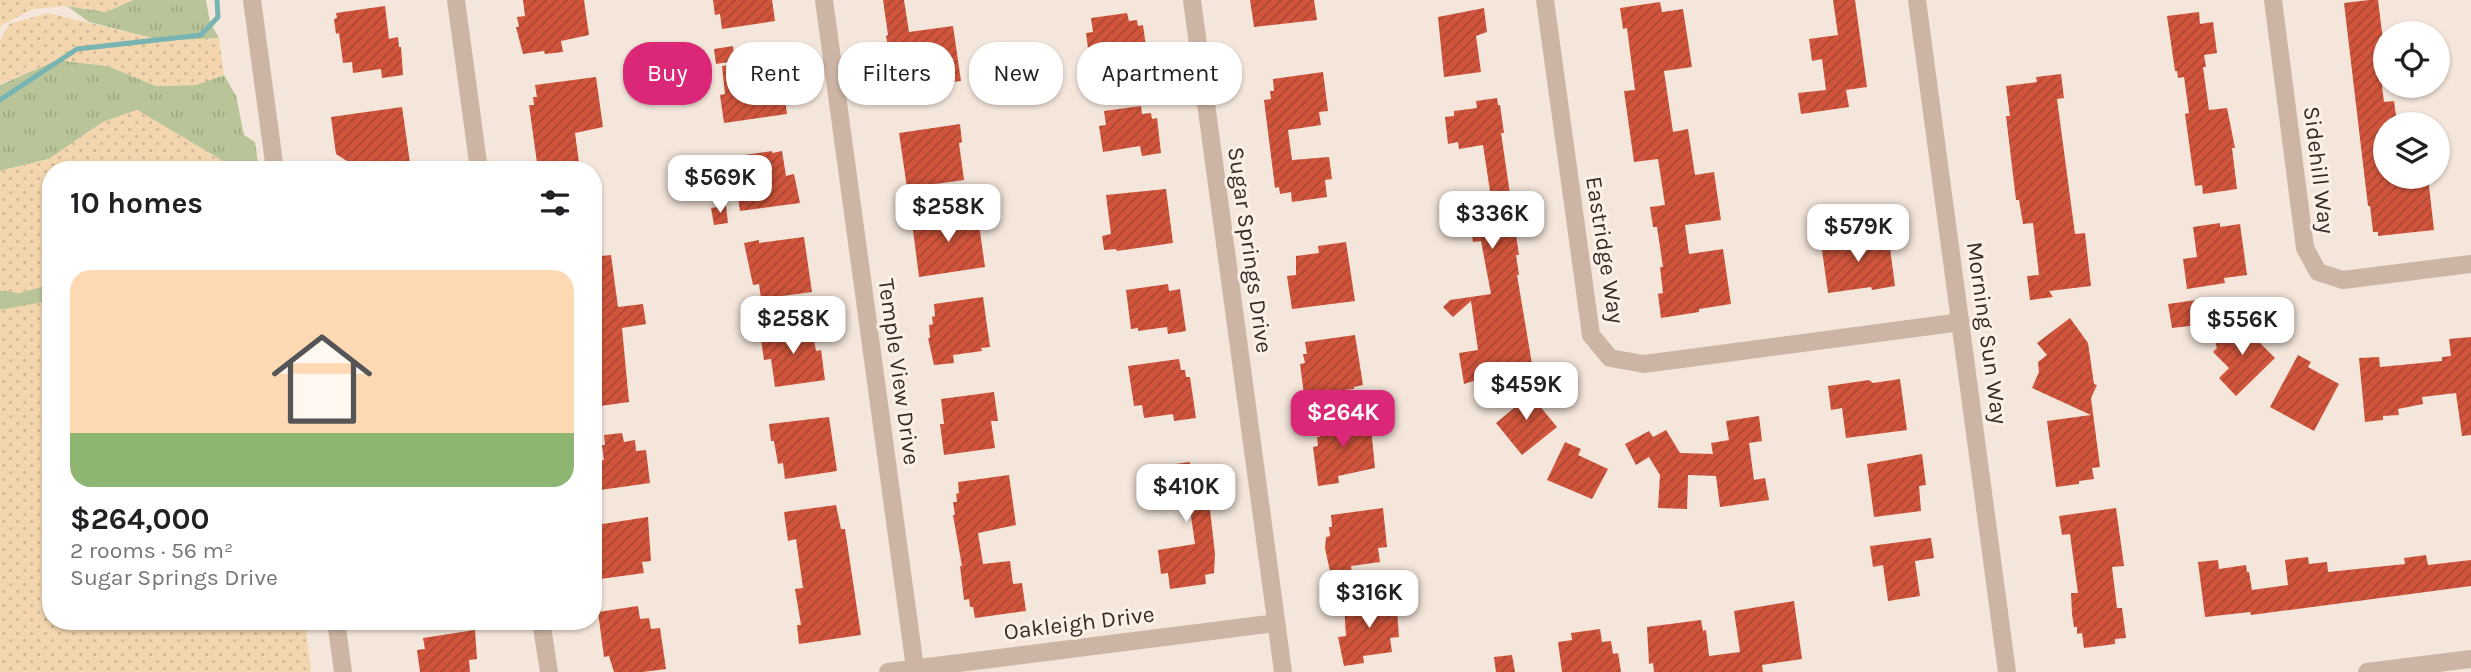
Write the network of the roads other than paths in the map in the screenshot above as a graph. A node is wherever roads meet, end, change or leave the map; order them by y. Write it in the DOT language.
graph roads {
  1 [pos="252,0"];
  2 [pos="456,0"];
  3 [pos="824,0"];
  4 [pos="1192,0"];
  5 [pos="1545,0"];
  6 [pos="1917,0"];
  7 [pos="2273,0"];
  8 [pos="274,161"];
  9 [pos="478,161"];
  10 [pos="2471,264"];
  11 [pos="1961,322"];
  12 [pos="1276,623"];
  13 [pos="337,630"];
  14 [pos="542,630"];
  15 [pos="2471,659"];
  16 [pos="915,668"];
  17 [pos="343,672"];
  18 [pos="548,672"];
  19 [pos="888,672"];
  20 [pos="1283,672"];
  21 [pos="2007,672"];
  22 [pos="2367,672"];
  1 -- 8 [label="street"];
  2 -- 9 [label="street"];
  3 -- 16 [label="street, Temple View Drive"];
  4 -- 12 [label="street, Sugar Springs Drive"];
  5 -- 11 [label="street, Eastridge Way"];
  6 -- 11 [label="street, Morning Sun Way"];
  7 -- 10 [label="street, Sidehill Way"];
  11 -- 21 [label="street, Morning Sun Way"];
  12 -- 16 [label="street, Oakleigh Drive"];
  12 -- 20 [label="street, Sugar Springs Drive"];
  13 -- 17 [label="street"];
  14 -- 18 [label="street"];
  15 -- 22 [label="street"];
  16 -- 19 [label="street, Oakleigh Drive"];
}
